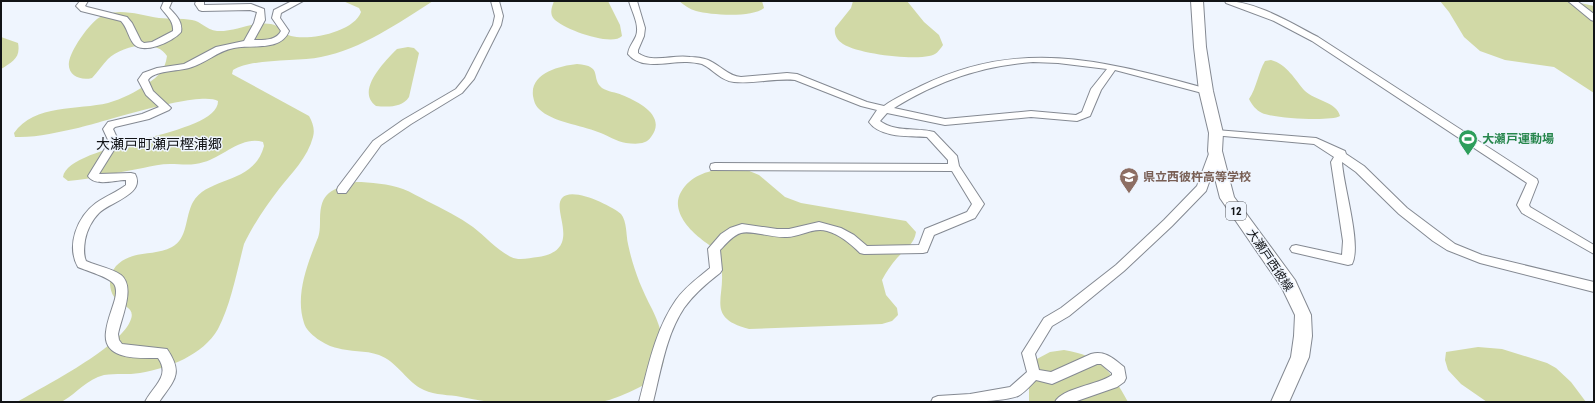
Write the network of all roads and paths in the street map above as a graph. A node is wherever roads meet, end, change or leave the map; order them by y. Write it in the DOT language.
graph roads {
  1 [pos="84,1"];
  2 [pos="168,1"];
  3 [pos="200,1"];
  4 [pos="299,1"];
  5 [pos="495,1"];
  6 [pos="633,1"];
  7 [pos="1197,1"];
  8 [pos="1229,1"];
  9 [pos="1572,1"];
  10 [pos="1594,18"];
  11 [pos="248,43"];
  12 [pos="1112,67"];
  13 [pos="1206,91"];
  14 [pos="887,109"];
  15 [pos="1216,133"];
  16 [pos="1214,151"];
  17 [pos="1341,154"];
  18 [pos="954,166"];
  19 [pos="715,167"];
  20 [pos="342,190"];
  21 [pos="1296,249"];
  22 [pos="1594,250"];
  23 [pos="1594,287"];
  24 [pos="1034,374"];
  25 [pos="152,402"];
  26 [pos="646,402"];
  27 [pos="938,402"];
  28 [pos="1062,402"];
  29 [pos="1280,402"];
  1 -- 2 [label="street"];
  3 -- 11 [label="street"];
  4 -- 11 [label="street"];
  5 -- 20 [label="street"];
  6 -- 14 [label="street"];
  7 -- 13 [label="main road, 大瀬戸西彼線 / 12"];
  8 -- 22 [label="street"];
  9 -- 10 [label="street"];
  11 -- 25 [label="street"];
  12 -- 13 [label="street"];
  12 -- 14 [label="street"];
  12 -- 14 [label="street"];
  13 -- 15 [label="main road, 大瀬戸西彼線 / 12"];
  14 -- 18 [label="street"];
  15 -- 16 [label="main road, 大瀬戸西彼線 / 12"];
  15 -- 17 [label="street"];
  16 -- 24 [label="street"];
  16 -- 29 [label="main road, 大瀬戸西彼線 / 12"];
  17 -- 21 [label="street"];
  17 -- 23 [label="street"];
  18 -- 19 [label="street"];
  18 -- 26 [label="street"];
  24 -- 27 [label="street"];
  24 -- 28 [label="street"];
}
